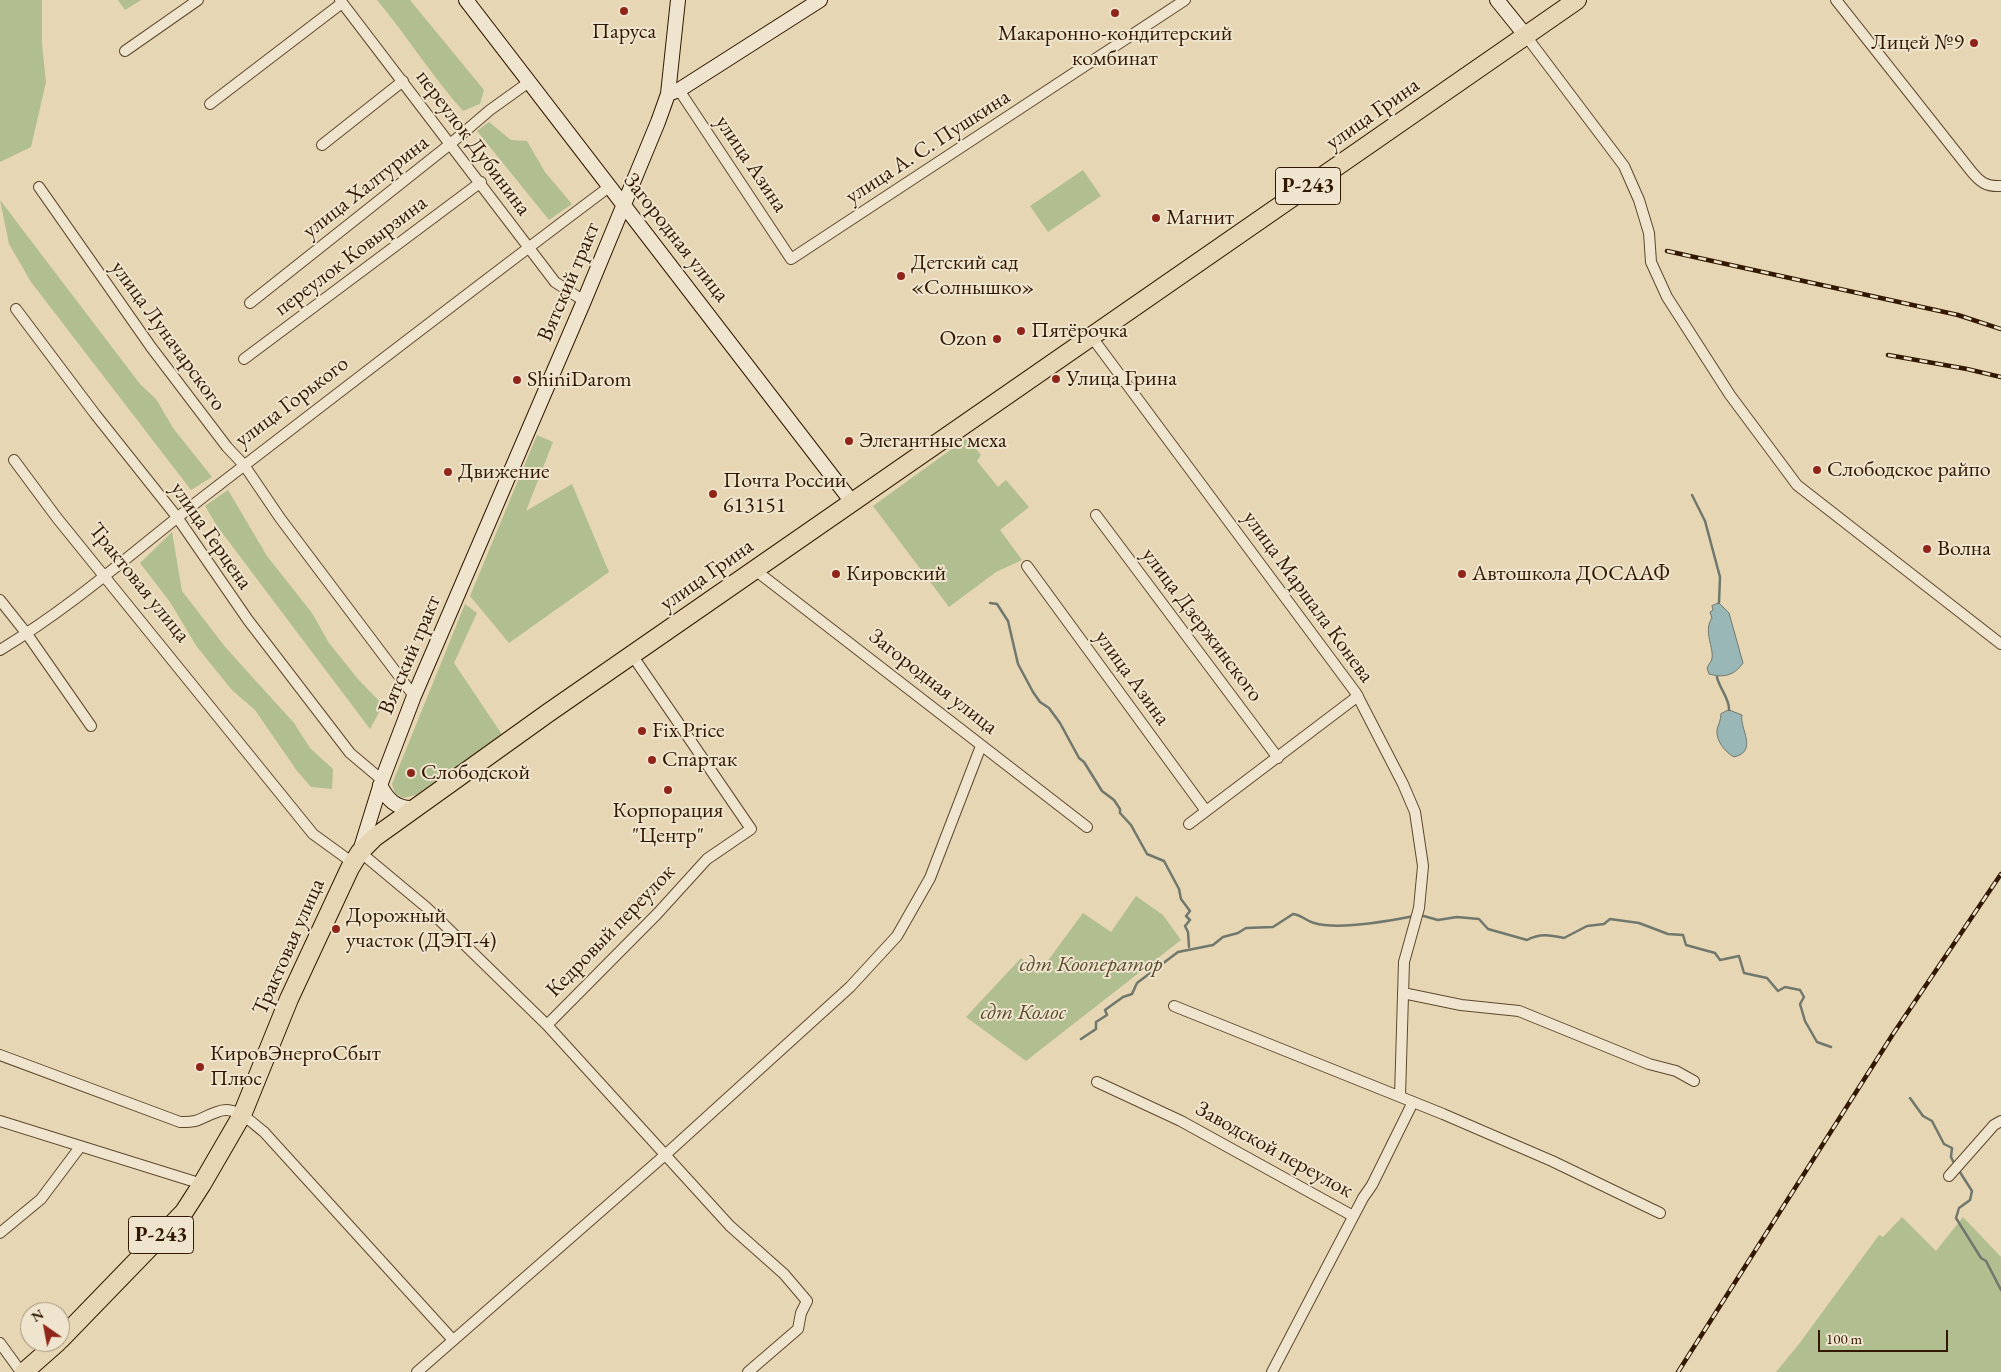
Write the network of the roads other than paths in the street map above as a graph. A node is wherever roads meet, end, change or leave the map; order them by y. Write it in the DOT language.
graph roads {
  1 [pos="198,0"];
  2 [pos="466,0"];
  3 [pos="678,0"];
  4 [pos="820,0"];
  5 [pos="1185,0"];
  6 [pos="1497,0"];
  7 [pos="1577,0"];
  8 [pos="1836,0"];
  9 [pos="341,2"];
  10 [pos="1526,36"];
  11 [pos="125,51"];
  12 [pos="403,81"];
  13 [pos="529,82"];
  14 [pos="673,92"];
  15 [pos="210,104"];
  16 [pos="322,145"];
  17 [pos="449,145"];
  18 [pos="481,182"];
  19 [pos="2001,186"];
  20 [pos="39,187"];
  21 [pos="609,187"];
  22 [pos="624,207"];
  23 [pos="528,247"];
  24 [pos="791,259"];
  25 [pos="584,302"];
  26 [pos="250,303"];
  27 [pos="16,308"];
  28 [pos="1090,336"];
  29 [pos="244,359"];
  30 [pos="14,460"];
  31 [pos="244,466"];
  32 [pos="852,502"];
  33 [pos="1096,515"];
  34 [pos="177,517"];
  35 [pos="1027,566"];
  36 [pos="755,570"];
  37 [pos="105,575"];
  38 [pos="0,600"];
  39 [pos="27,634"];
  40 [pos="2001,644"];
  41 [pos="0,650"];
  42 [pos="632,655"];
  43 [pos="414,696"];
  44 [pos="1358,696"];
  45 [pos="91,726"];
  46 [pos="981,746"];
  47 [pos="1278,758"];
  48 [pos="381,783"];
  49 [pos="413,808"];
  50 [pos="1206,811"];
  51 [pos="1189,824"];
  52 [pos="1087,827"];
  53 [pos="357,857"];
  54 [pos="1403,993"];
  55 [pos="1174,1006"];
  56 [pos="547,1025"];
  57 [pos="0,1055"];
  58 [pos="1694,1081"];
  59 [pos="1097,1082"];
  60 [pos="1400,1096"];
  61 [pos="1413,1102"];
  62 [pos="242,1115"];
  63 [pos="0,1121"];
  64 [pos="2001,1121"];
  65 [pos="80,1147"];
  66 [pos="665,1155"];
  67 [pos="1949,1176"];
  68 [pos="202,1184"];
  69 [pos="1660,1213"];
  70 [pos="1353,1216"];
  71 [pos="0,1233"];
  72 [pos="70,1330"];
  73 [pos="453,1340"];
  74 [pos="0,1343"];
  75 [pos="46,1352"];
  76 [pos="23,1372"];
  77 [pos="417,1372"];
  78 [pos="748,1372"];
  79 [pos="1272,1372"];
  1 -- 11 [label="street"];
  2 -- 13 [label="main road, Загородная улица"];
  3 -- 14 [label="main road, Вятский тракт"];
  4 -- 14 [label="main road"];
  5 -- 24 [label="street, улица А. С. Пушкина"];
  6 -- 10 [label="main road"];
  7 -- 10 [label="highway, улица Грина / Р-243"];
  8 -- 19 [label="street"];
  9 -- 12 [label="street, переулок Дубинина"];
  9 -- 15 [label="street"];
  10 -- 28 [label="highway, улица Грина / Р-243"];
  10 -- 40 [label="street"];
  12 -- 16 [label="street"];
  12 -- 17 [label="street, переулок Дубинина"];
  13 -- 17 [label="street, улица Халтурина"];
  13 -- 21 [label="main road, Загородная улица"];
  14 -- 22 [label="main road, Вятский тракт"];
  14 -- 24 [label="street, улица Азина"];
  17 -- 18 [label="street, переулок Дубинина"];
  17 -- 26 [label="street, улица Халтурина"];
  18 -- 23 [label="street, переулок Дубинина"];
  18 -- 29 [label="street, переулок Ковырзина"];
  20 -- 31 [label="street, улица Луначарского"];
  21 -- 22 [label="main road, Загородная улица"];
  21 -- 23 [label="street, улица Горького"];
  22 -- 25 [label="main road, Вятский тракт"];
  22 -- 32 [label="main road, Загородная улица"];
  23 -- 25 [label="street, переулок Дубинина"];
  23 -- 31 [label="street, улица Горького"];
  25 -- 43 [label="main road, Вятский тракт"];
  27 -- 34 [label="street, улица Герцена"];
  28 -- 32 [label="highway, улица Грина / Р-243"];
  28 -- 44 [label="street, улица Маршала Конева"];
  30 -- 37 [label="street, Трактовая улица"];
  31 -- 34 [label="street, улица Горького"];
  31 -- 43 [label="street, улица Луначарского"];
  32 -- 36 [label="highway, улица Грина / Р-243"];
  33 -- 47 [label="street, улица Дзержинского"];
  34 -- 37 [label="street, улица Горького"];
  34 -- 48 [label="street, улица Герцена"];
  35 -- 50 [label="street, улица Азина"];
  36 -- 42 [label="highway, улица Грина / Р-243"];
  36 -- 46 [label="street, Загородная улица"];
  37 -- 39 [label="street, улица Горького"];
  37 -- 53 [label="street, Трактовая улица"];
  38 -- 39 [label="street"];
  39 -- 41 [label="street, улица Горького"];
  39 -- 45 [label="street"];
  42 -- 49 [label="highway, улица Грина / Р-243"];
  42 -- 56 [label="street, Кедровый переулок"];
  43 -- 48 [label="main road, Вятский тракт"];
  44 -- 47 [label="street"];
  44 -- 54 [label="street, улица Маршала Конева"];
  46 -- 52 [label="street, Загородная улица"];
  46 -- 66 [label="street"];
  47 -- 50 [label="street"];
  48 -- 49 [label="main road"];
  48 -- 53 [label="main road, Вятский тракт"];
  49 -- 53 [label="highway, улица Грина / Р-243"];
  50 -- 51 [label="street"];
  53 -- 56 [label="street, Кедровый переулок"];
  53 -- 62 [label="highway, Трактовая улица / Р-243"];
  54 -- 58 [label="street"];
  54 -- 60 [label="street, улица Маршала Конева"];
  55 -- 60 [label="street"];
  56 -- 66 [label="street, Кедровый переулок"];
  57 -- 62 [label="street"];
  59 -- 70 [label="street, Заводской переулок"];
  60 -- 61 [label="street"];
  61 -- 69 [label="street"];
  61 -- 70 [label="street"];
  62 -- 68 [label="highway, Трактовая улица / Р-243"];
  62 -- 73 [label="street"];
  63 -- 65 [label="street"];
  64 -- 67 [label="street"];
  65 -- 68 [label="street"];
  65 -- 71 [label="street"];
  66 -- 73 [label="street"];
  66 -- 78 [label="street, Кедровый переулок"];
  68 -- 72 [label="highway, Трактовая улица / Р-243"];
  70 -- 79 [label="street, Заводской переулок"];
  73 -- 77 [label="street"];
  74 -- 76 [label="street"];
  75 -- 76 [label="highway, Трактовая улица / Р-243"];
}
